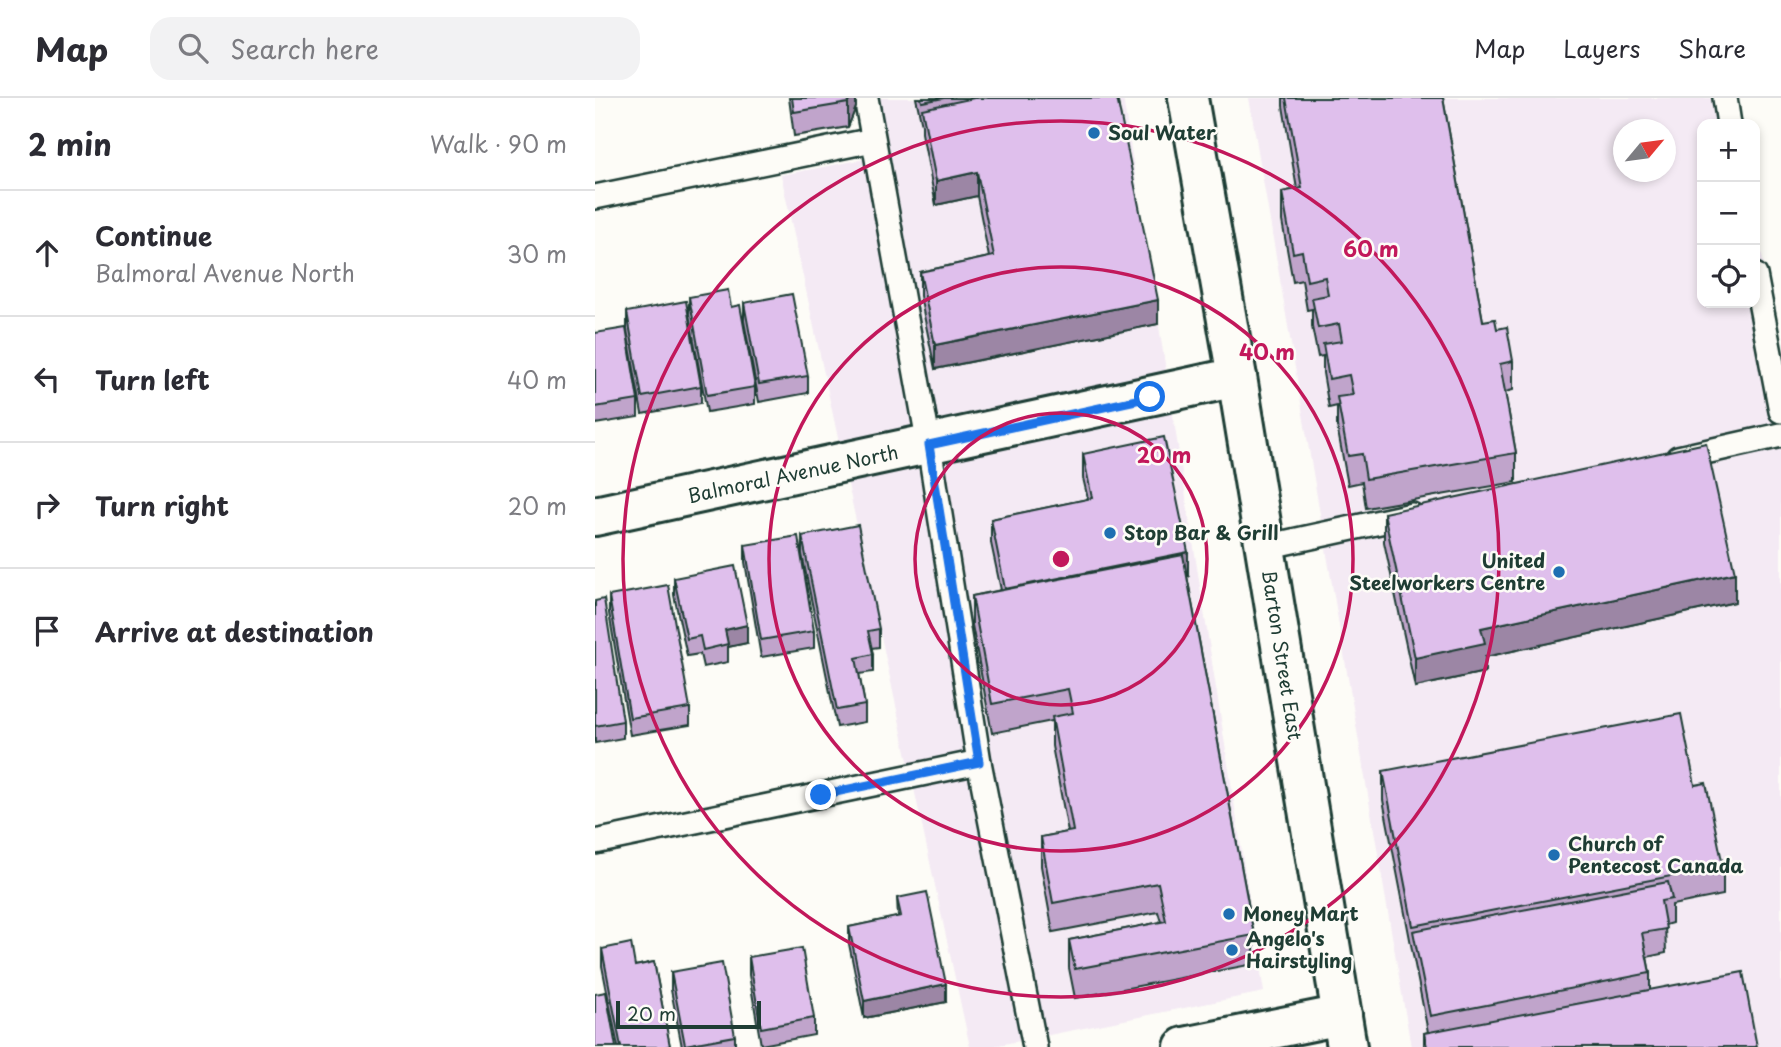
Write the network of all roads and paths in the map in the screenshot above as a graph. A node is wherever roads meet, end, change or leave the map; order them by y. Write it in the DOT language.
graph roads {
  1 [pos="866,98"];
  2 [pos="1188,98"];
  3 [pos="1724,98"];
  4 [pos="1727,119"];
  5 [pos="873,140"];
  6 [pos="595,197"];
  7 [pos="1760,301"];
  8 [pos="1237,377"];
  9 [pos="1781,411"];
  10 [pos="1781,435"];
  11 [pos="929,445"];
  12 [pos="1659,462"];
  13 [pos="1428,512"];
  14 [pos="595,516"];
  15 [pos="1265,547"];
  16 [pos="979,762"];
  17 [pos="595,842"];
  18 [pos="1345,1031"];
  19 [pos="1035,1047"];
  20 [pos="1184,1047"];
  1 -- 5 [label="lane"];
  2 -- 8 [label="main road, Barton Street East"];
  3 -- 4 [label="lane"];
  5 -- 6 [label="lane"];
  5 -- 11 [label="lane"];
  7 -- 9 [label="lane"];
  8 -- 11 [label="main road, Balmoral Avenue North"];
  8 -- 15 [label="main road, Barton Street East"];
  10 -- 12 [label="lane"];
  11 -- 14 [label="main road, Balmoral Avenue North"];
  11 -- 16 [label="lane"];
  13 -- 15 [label="lane"];
  15 -- 18 [label="main road, Barton Street East"];
  16 -- 17 [label="lane"];
  16 -- 19 [label="lane"];
  18 -- 20 [label="main road"];
}
